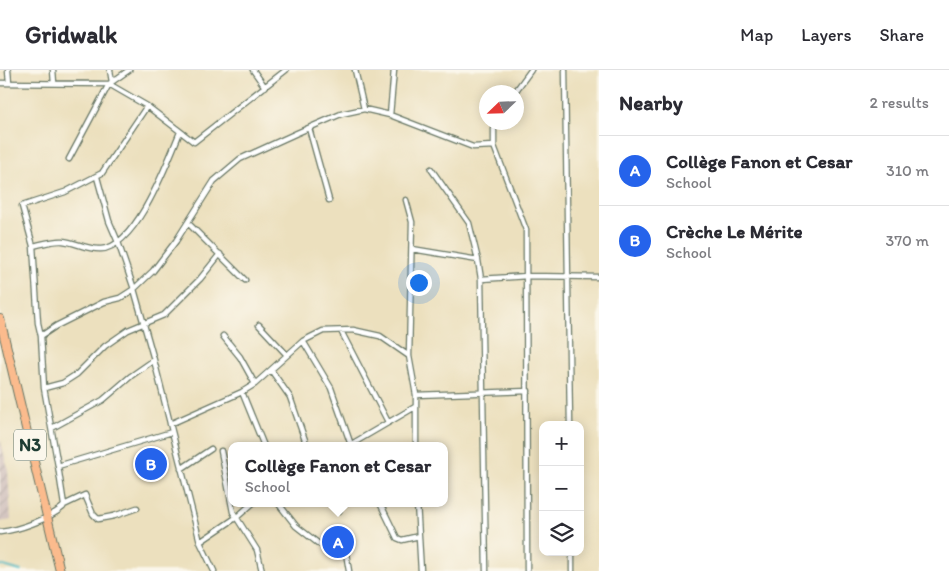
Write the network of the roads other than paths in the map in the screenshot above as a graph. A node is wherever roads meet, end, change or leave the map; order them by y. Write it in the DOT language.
graph roads {
  1 [pos="8,70"];
  2 [pos="53,70"];
  3 [pos="110,70"];
  4 [pos="129,70"];
  5 [pos="253,70"];
  6 [pos="286,70"];
  7 [pos="355,70"];
  8 [pos="394,70"];
  9 [pos="531,70"];
  10 [pos="565,70"];
  11 [pos="0,83"];
  12 [pos="9,83"];
  13 [pos="110,83"];
  14 [pos="54,84"];
  15 [pos="520,85"];
  16 [pos="265,87"];
  17 [pos="147,106"];
  18 [pos="364,109"];
  19 [pos="390,115"];
  20 [pos="309,128"];
  21 [pos="494,130"];
  22 [pos="180,132"];
  23 [pos="494,146"];
  24 [pos="69,159"];
  25 [pos="431,169"];
  26 [pos="97,177"];
  27 [pos="329,200"];
  28 [pos="406,200"];
  29 [pos="188,222"];
  30 [pos="118,242"];
  31 [pos="33,246"];
  32 [pos="412,249"];
  33 [pos="220,254"];
  34 [pos="478,260"];
  35 [pos="527,276"];
  36 [pos="599,276"];
  37 [pos="568,277"];
  38 [pos="480,279"];
  39 [pos="245,280"];
  40 [pos="134,289"];
  41 [pos="0,319"];
  42 [pos="143,323"];
  43 [pos="259,325"];
  44 [pos="341,331"];
  45 [pos="42,336"];
  46 [pos="224,336"];
  47 [pos="303,341"];
  48 [pos="287,355"];
  49 [pos="409,356"];
  50 [pos="154,360"];
  51 [pos="271,370"];
  52 [pos="255,384"];
  53 [pos="44,388"];
  54 [pos="528,391"];
  55 [pos="242,392"];
  56 [pos="482,392"];
  57 [pos="416,395"];
  58 [pos="415,407"];
  59 [pos="570,421"];
  60 [pos="388,422"];
  61 [pos="170,424"];
  62 [pos="52,428"];
  63 [pos="172,432"];
  64 [pos="262,442"];
  65 [pos="306,442"];
  66 [pos="349,442"];
  67 [pos="355,442"];
  68 [pos="416,442"];
  69 [pos="212,449"];
  70 [pos="221,452"];
  71 [pos="58,466"];
  72 [pos="181,469"];
  73 [pos="228,487"];
  74 [pos="64,504"];
  75 [pos="232,507"];
  76 [pos="248,507"];
  77 [pos="281,507"];
  78 [pos="335,507"];
  79 [pos="382,507"];
  80 [pos="417,507"];
  81 [pos="137,508"];
  82 [pos="339,511"];
  83 [pos="47,517"];
  84 [pos="236,517"];
  85 [pos="0,532"];
  86 [pos="419,536"];
  87 [pos="200,542"];
  88 [pos="320,544"];
  89 [pos="346,554"];
  90 [pos="572,556"];
  91 [pos="212,569"];
  92 [pos="60,571"];
  93 [pos="207,571"];
  94 [pos="262,571"];
  95 [pos="349,571"];
  96 [pos="421,571"];
  97 [pos="486,571"];
  98 [pos="527,571"];
  99 [pos="572,571"];
  1 -- 12 [label="street"];
  2 -- 14 [label="street"];
  3 -- 13 [label="street"];
  4 -- 13 [label="street"];
  5 -- 16 [label="street"];
  6 -- 16 [label="street"];
  7 -- 18 [label="street"];
  8 -- 19 [label="street"];
  9 -- 15 [label="street"];
  10 -- 37 [label="street"];
  11 -- 12 [label="street"];
  12 -- 14 [label="street"];
  13 -- 14 [label="street"];
  13 -- 17 [label="street"];
  13 -- 24 [label="street"];
  16 -- 22 [label="street"];
  17 -- 22 [label="street"];
  17 -- 26 [label="street"];
  18 -- 19 [label="street"];
  18 -- 20 [label="street"];
  19 -- 23 [label="street"];
  20 -- 27 [label="street"];
  20 -- 29 [label="street"];
  21 -- 23 [label="street"];
  22 -- 30 [label="street"];
  23 -- 35 [label="street"];
  25 -- 34 [label="street"];
  26 -- 30 [label="street"];
  26 -- 31 [label="street"];
  28 -- 32 [label="street"];
  29 -- 33 [label="street"];
  29 -- 40 [label="street"];
  30 -- 31 [label="street"];
  30 -- 40 [label="street"];
  31 -- 45 [label="street"];
  32 -- 34 [label="street"];
  32 -- 49 [label="street"];
  33 -- 39 [label="street"];
  33 -- 42 [label="street"];
  34 -- 38 [label="street"];
  35 -- 37 [label="street"];
  35 -- 38 [label="street"];
  35 -- 54 [label="street"];
  36 -- 37 [label="street"];
  37 -- 59 [label="street"];
  38 -- 56 [label="street"];
  40 -- 42 [label="street"];
  40 -- 45 [label="street"];
  41 -- 83 [label="highway, N3"];
  42 -- 50 [label="street"];
  42 -- 53 [label="street"];
  43 -- 48 [label="street"];
  44 -- 47 [label="street"];
  44 -- 49 [label="street"];
  44 -- 60 [label="street"];
  45 -- 53 [label="street"];
  46 -- 52 [label="street"];
  47 -- 48 [label="street"];
  47 -- 66 [label="street"];
  48 -- 51 [label="street"];
  49 -- 57 [label="street"];
  50 -- 61 [label="street"];
  50 -- 62 [label="street"];
  51 -- 52 [label="street"];
  51 -- 65 [label="street"];
  52 -- 55 [label="street"];
  53 -- 62 [label="street"];
  54 -- 56 [label="street"];
  54 -- 98 [label="street"];
  55 -- 61 [label="street"];
  55 -- 64 [label="street"];
  56 -- 57 [label="street"];
  56 -- 97 [label="street"];
  57 -- 58 [label="street"];
  58 -- 60 [label="street"];
  58 -- 68 [label="street"];
  60 -- 67 [label="street"];
  61 -- 63 [label="street"];
  62 -- 71 [label="street"];
  63 -- 71 [label="street"];
  63 -- 72 [label="street"];
  69 -- 72 [label="street"];
  70 -- 73 [label="street"];
  71 -- 74 [label="street"];
  72 -- 87 [label="street"];
  74 -- 81 [label="street"];
  74 -- 83 [label="street"];
  75 -- 84 [label="street"];
  76 -- 84 [label="street"];
  77 -- 88 [label="street"];
  78 -- 82 [label="street"];
  79 -- 86 [label="street"];
  80 -- 86 [label="street"];
  83 -- 85 [label="street"];
  83 -- 92 [label="highway, N3"];
  84 -- 87 [label="street"];
  84 -- 94 [label="street"];
  86 -- 96 [label="street"];
  87 -- 91 [label="street"];
  89 -- 95 [label="street"];
  90 -- 99 [label="street"];
  91 -- 93 [label="street"];
}
